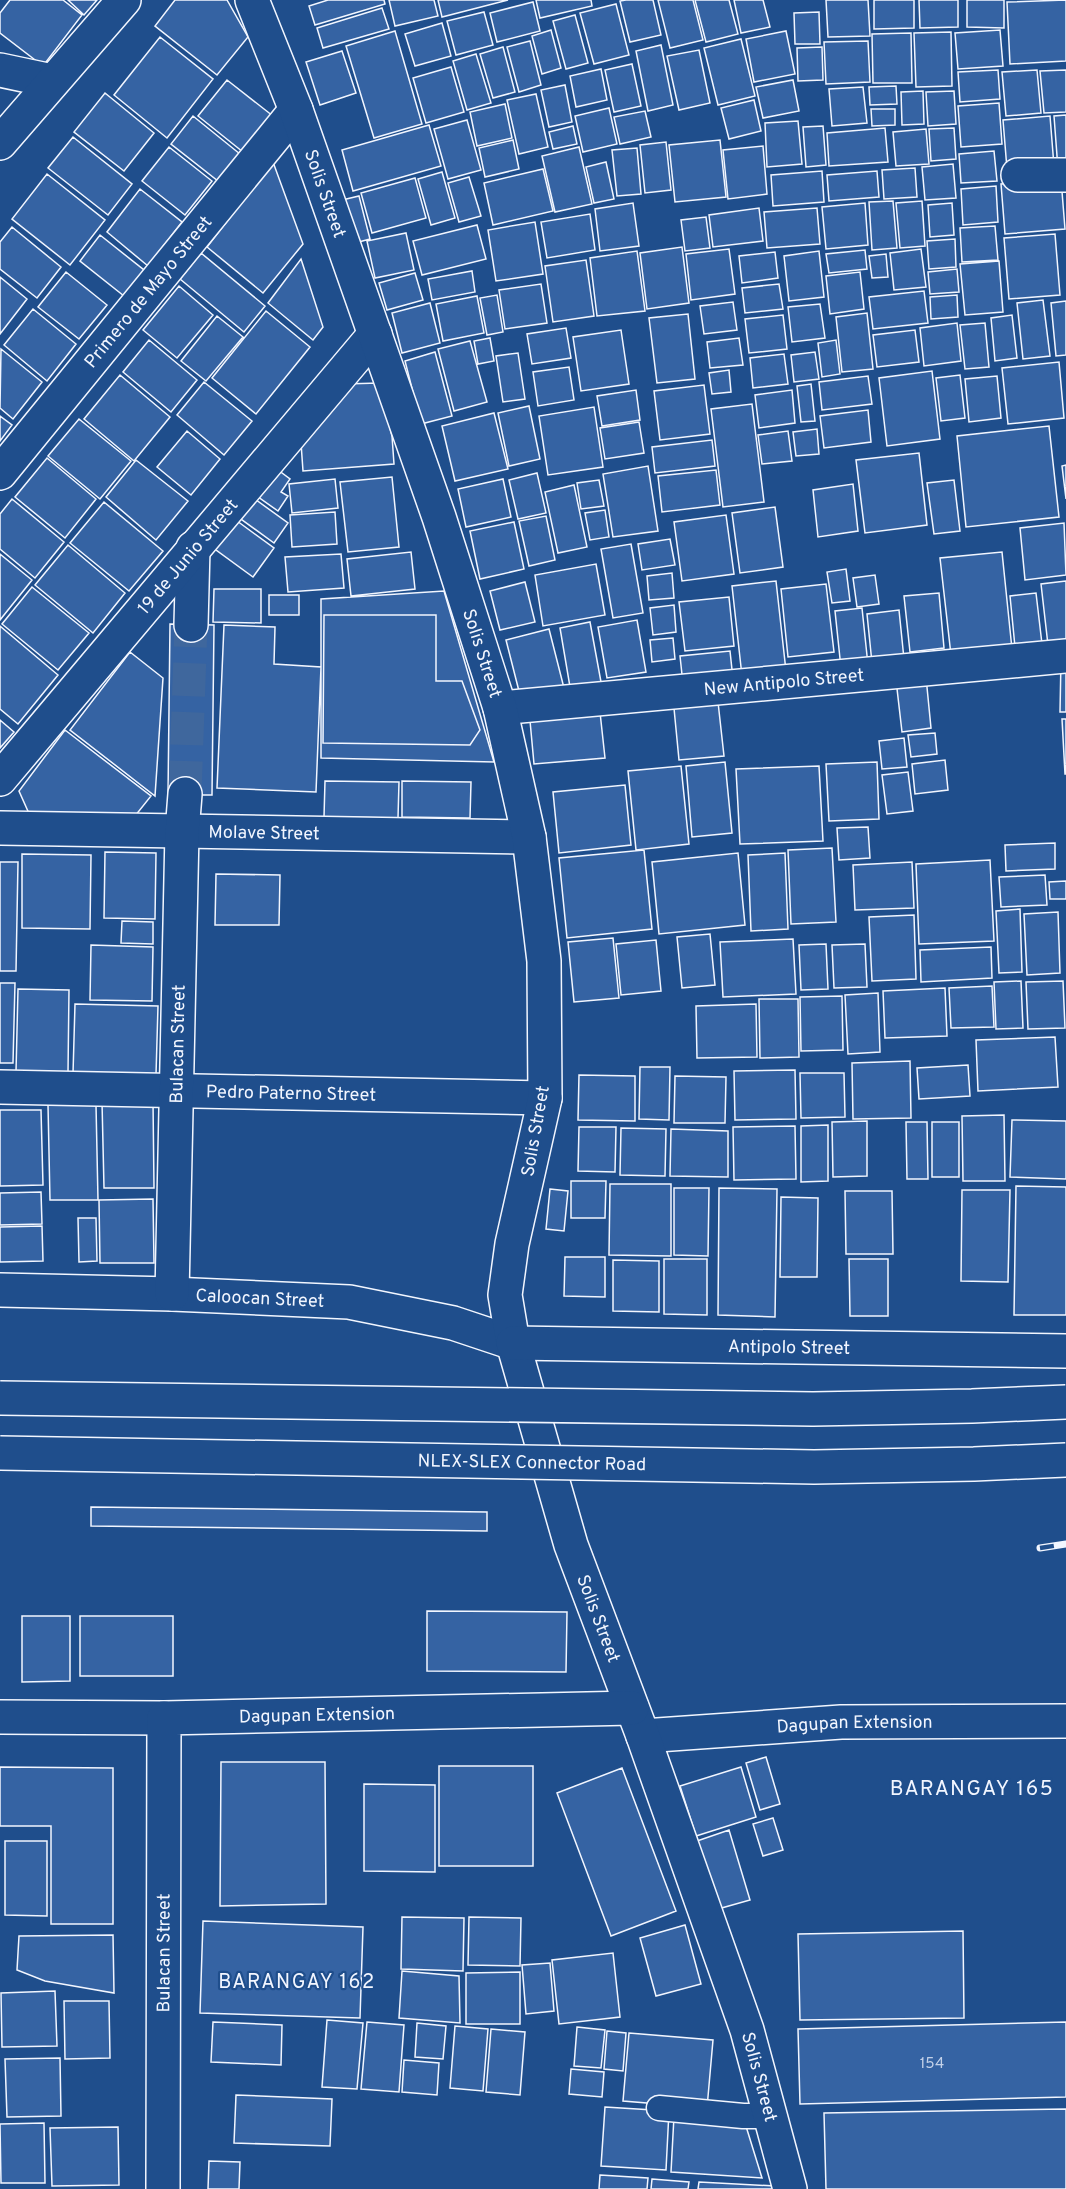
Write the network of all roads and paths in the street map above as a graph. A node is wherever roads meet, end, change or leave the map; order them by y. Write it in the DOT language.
graph roads {
  1 [pos="124,0"];
  2 [pos="252,0"];
  3 [pos="0,70"];
  4 [pos="52,81"];
  5 [pos="296,110"];
  6 [pos="0,143"];
  7 [pos="1018,175"];
  8 [pos="1066,175"];
  9 [pos="375,334"];
  10 [pos="0,473"];
  11 [pos="193,548"];
  12 [pos="191,625"];
  13 [pos="1066,656"];
  14 [pos="500,708"];
  15 [pos="0,779"];
  16 [pos="185,794"];
  17 [pos="0,828"];
  18 [pos="182,832"];
  19 [pos="529,837"];
  20 [pos="0,1087"];
  21 [pos="176,1090"];
  22 [pos="545,1098"];
  23 [pos="0,1290"];
  24 [pos="172,1294"];
  25 [pos="513,1343"];
  26 [pos="1066,1351"];
  27 [pos="0,1398"];
  28 [pos="1066,1402"];
  29 [pos="0,1453"];
  30 [pos="1066,1460"];
  31 [pos="0,1717"];
  32 [pos="164,1718"];
  33 [pos="1066,1721"];
  34 [pos="638,1722"];
  35 [pos="659,2108"];
  36 [pos="770,2116"];
  37 [pos="163,2189"];
  38 [pos="790,2189"];
  1 -- 4 [label="main road"];
  2 -- 5 [label="main road, Solis Street"];
  3 -- 4 [label="main road"];
  4 -- 6 [label="main road"];
  5 -- 9 [label="main road, Solis Street"];
  5 -- 10 [label="main road, Primero de Mayo Street"];
  7 -- 8 [label="main road"];
  9 -- 11 [label="main road, 19 de Junio Street"];
  9 -- 14 [label="main road, Solis Street"];
  11 -- 12 [label="main road"];
  11 -- 15 [label="main road, 19 de Junio Street"];
  13 -- 14 [label="main road, New Antipolo Street"];
  14 -- 19 [label="main road, Solis Street"];
  16 -- 18 [label="main road, Bulacan Street"];
  17 -- 18 [label="main road, Molave Street"];
  18 -- 19 [label="main road, Molave Street"];
  18 -- 21 [label="main road, Bulacan Street"];
  19 -- 22 [label="main road, Solis Street"];
  20 -- 21 [label="main road, Pedro Paterno Street"];
  21 -- 22 [label="main road, Pedro Paterno Street"];
  21 -- 24 [label="main road, Bulacan Street"];
  22 -- 25 [label="main road, Solis Street"];
  23 -- 24 [label="main road, Caloocan Street"];
  24 -- 25 [label="main road, Caloocan Street"];
  25 -- 26 [label="main road, Antipolo Street"];
  25 -- 34 [label="main road, Solis Street"];
  27 -- 28 [label="main road, bridge"];
  29 -- 30 [label="main road, NLEX-SLEX Connector Road, bridge"];
  31 -- 32 [label="main road, Dagupan Extension"];
  32 -- 34 [label="main road, Dagupan Extension"];
  32 -- 37 [label="main road, Bulacan Street"];
  33 -- 34 [label="main road, Dagupan Extension"];
  34 -- 36 [label="main road, Solis Street"];
  35 -- 36 [label="street"];
  36 -- 38 [label="main road, Solis Street"];
}
